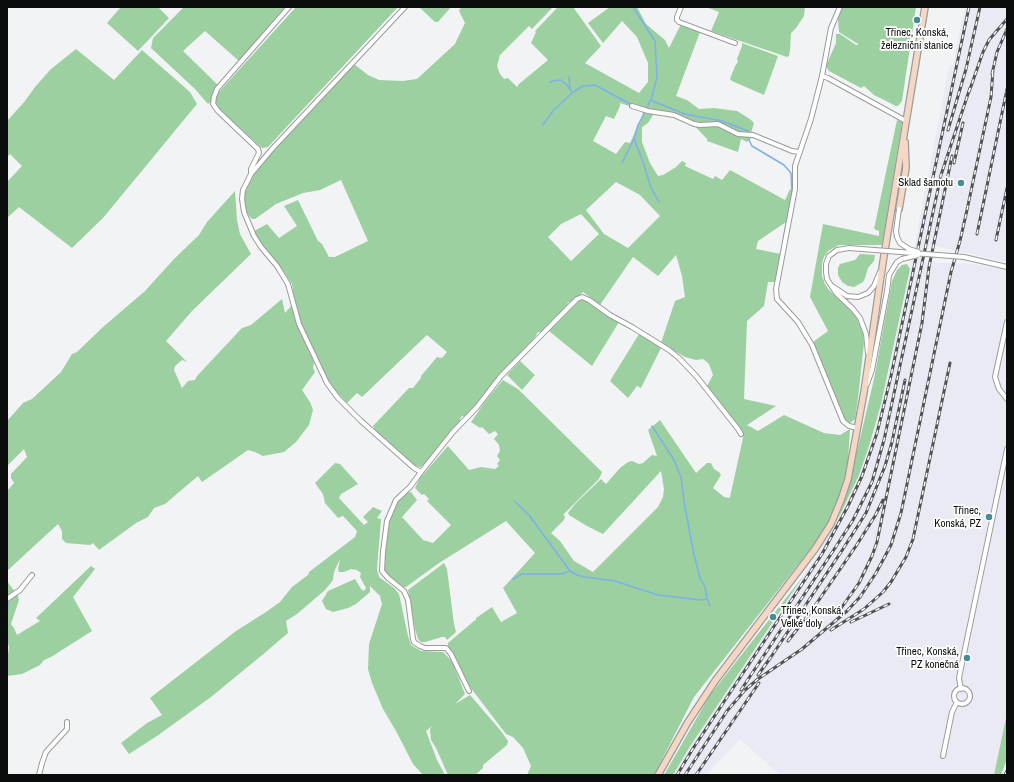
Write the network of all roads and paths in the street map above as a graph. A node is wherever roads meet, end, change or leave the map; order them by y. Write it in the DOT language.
graph roads {
  1 [pos="290,7"];
  2 [pos="405,7"];
  3 [pos="681,7"];
  4 [pos="840,7"];
  5 [pos="925,7"];
  6 [pos="735,43"];
  7 [pos="822,76"];
  8 [pos="632,106"];
  9 [pos="906,121"];
  10 [pos="904,133"];
  11 [pos="799,152"];
  12 [pos="251,174"];
  13 [pos="898,209"];
  14 [pos="922,254"];
  15 [pos="883,262"];
  16 [pos="1007,266"];
  17 [pos="832,286"];
  18 [pos="1007,322"];
  19 [pos="868,362"];
  20 [pos="864,392"];
  21 [pos="1007,399"];
  22 [pos="858,428"];
  23 [pos="741,434"];
  24 [pos="1007,449"];
  25 [pos="421,472"];
  26 [pos="32,575"];
  27 [pos="9,598"];
  28 [pos="961,689"];
  29 [pos="469,691"];
  30 [pos="957,702"];
  31 [pos="68,722"];
  32 [pos="943,756"];
  33 [pos="39,775"];
  34 [pos="658,775"];
  1 -- 12 [label="street"];
  2 -- 12 [label="street"];
  3 -- 6 [label="street"];
  4 -- 7 [label="street"];
  5 -- 9 [label="main road"];
  7 -- 9 [label="street"];
  7 -- 11 [label="street"];
  8 -- 11 [label="street"];
  9 -- 10 [label="main road"];
  10 -- 13 [label="main road"];
  10 -- 15 [label="main road"];
  11 -- 22 [label="street"];
  12 -- 25 [label="street"];
  13 -- 14 [label="street, bridge"];
  14 -- 16 [label="street, bridge"];
  14 -- 17 [label="street, bridge"];
  14 -- 20 [label="street, bridge"];
  15 -- 17 [label="street"];
  15 -- 19 [label="main road"];
  17 -- 19 [label="street"];
  18 -- 21 [label="street"];
  19 -- 20 [label="main road"];
  20 -- 22 [label="main road"];
  22 -- 34 [label="main road"];
  23 -- 25 [label="street"];
  24 -- 28 [label="street"];
  25 -- 29 [label="street"];
  26 -- 27 [label="street"];
  28 -- 30 [label="street"];
  28 -- 30 [label="street"];
  30 -- 32 [label="street"];
  31 -- 33 [label="street"];
}
